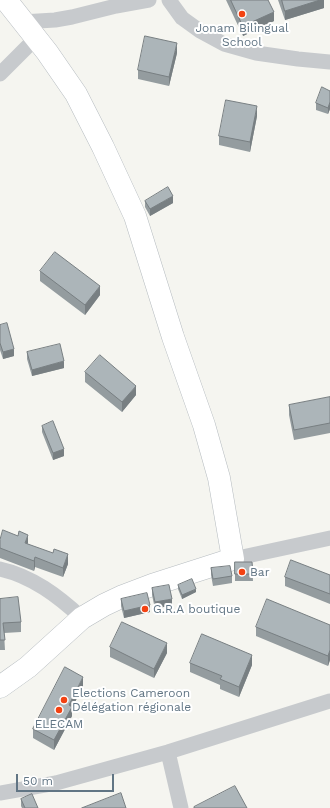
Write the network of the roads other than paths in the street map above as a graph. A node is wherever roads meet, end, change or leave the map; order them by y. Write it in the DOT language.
graph roads {
  1 [pos="6,0"];
  2 [pos="149,0"];
  3 [pos="169,0"];
  4 [pos="22,22"];
  5 [pos="35,39"];
  6 [pos="330,62"];
  7 [pos="0,74"];
  8 [pos="330,538"];
  9 [pos="233,559"];
  10 [pos="0,569"];
  11 [pos="82,618"];
  12 [pos="0,687"];
  13 [pos="330,701"];
  14 [pos="168,752"];
  15 [pos="0,793"];
  16 [pos="181,808"];
  1 -- 4 [label="street"];
  2 -- 4 [label="street"];
  3 -- 6 [label="street"];
  4 -- 5 [label="street"];
  5 -- 7 [label="street"];
  5 -- 9 [label="street"];
  8 -- 9 [label="street"];
  9 -- 11 [label="street"];
  10 -- 11 [label="street"];
  11 -- 12 [label="street"];
  13 -- 14 [label="street"];
  14 -- 15 [label="street"];
  14 -- 16 [label="street"];
}
